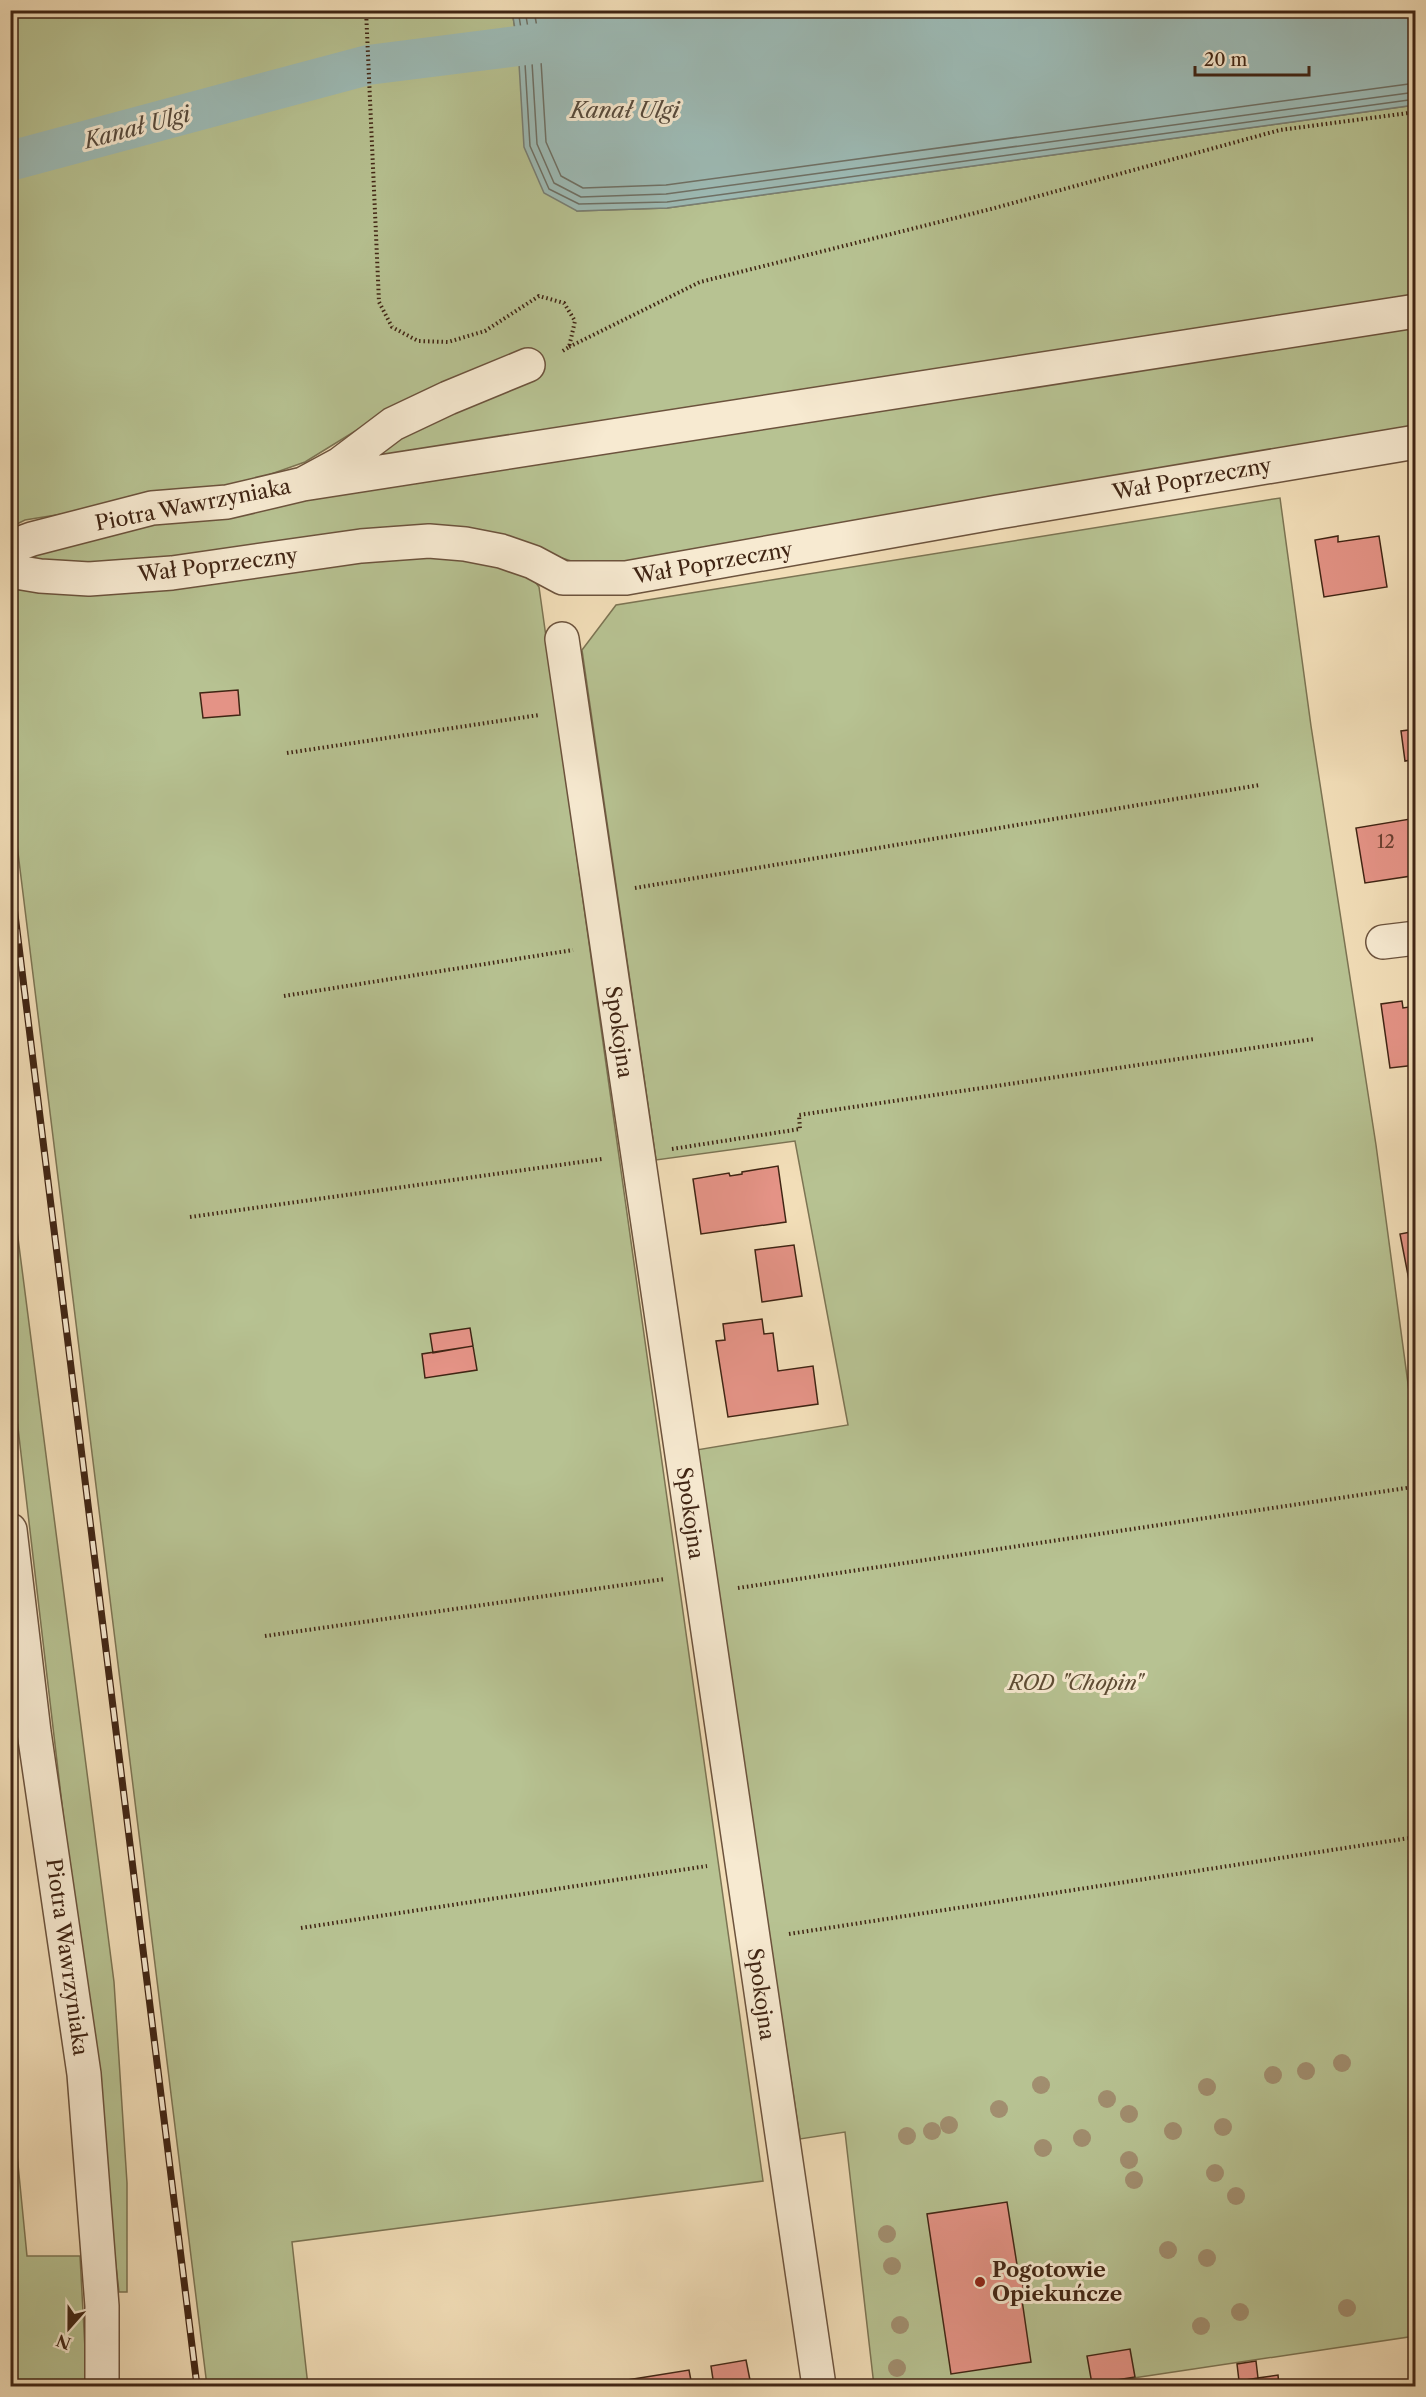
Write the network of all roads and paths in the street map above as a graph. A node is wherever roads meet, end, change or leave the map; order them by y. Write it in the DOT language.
graph roads {
  1 [pos="366,10"];
  2 [pos="1416,112"];
  3 [pos="1416,310"];
  4 [pos="568,347"];
  5 [pos="528,365"];
  6 [pos="1416,442"];
  7 [pos="303,484"];
  8 [pos="10,547"];
  9 [pos="10,571"];
  10 [pos="562,639"];
  11 [pos="572,709"];
  12 [pos="287,753"];
  13 [pos="1260,785"];
  14 [pos="599,894"];
  15 [pos="1416,938"];
  16 [pos="1383,942"];
  17 [pos="607,945"];
  18 [pos="284,996"];
  19 [pos="1314,1039"];
  20 [pos="637,1154"];
  21 [pos="190,1217"];
  22 [pos="1413,1487"];
  23 [pos="10,1530"];
  24 [pos="700,1584"];
  25 [pos="265,1636"];
  26 [pos="1416,1837"];
  27 [pos="741,1861"];
  28 [pos="301,1928"];
  29 [pos="753,1940"];
  30 [pos="102,2386"];
  31 [pos="819,2386"];
  1 -- 4 [label="path"];
  2 -- 4 [label="path"];
  3 -- 7 [label="street"];
  4 -- 5 [label="path"];
  5 -- 7 [label="street, Piotra Wawrzyniaka"];
  6 -- 9 [label="street, Wał Poprzeczny"];
  7 -- 8 [label="street, Piotra Wawrzyniaka"];
  10 -- 11 [label="street, Spokojna"];
  11 -- 12 [label="path"];
  11 -- 14 [label="street, Spokojna"];
  13 -- 14 [label="path"];
  14 -- 17 [label="street, Spokojna"];
  15 -- 16 [label="street"];
  17 -- 18 [label="path"];
  17 -- 20 [label="street, Spokojna"];
  19 -- 20 [label="path"];
  20 -- 21 [label="path"];
  20 -- 24 [label="street, Spokojna"];
  22 -- 24 [label="path"];
  23 -- 30 [label="street, Piotra Wawrzyniaka"];
  24 -- 25 [label="path"];
  24 -- 27 [label="street, Spokojna"];
  26 -- 29 [label="path"];
  27 -- 28 [label="path"];
  27 -- 29 [label="street, Spokojna"];
  29 -- 31 [label="street, Spokojna"];
}
